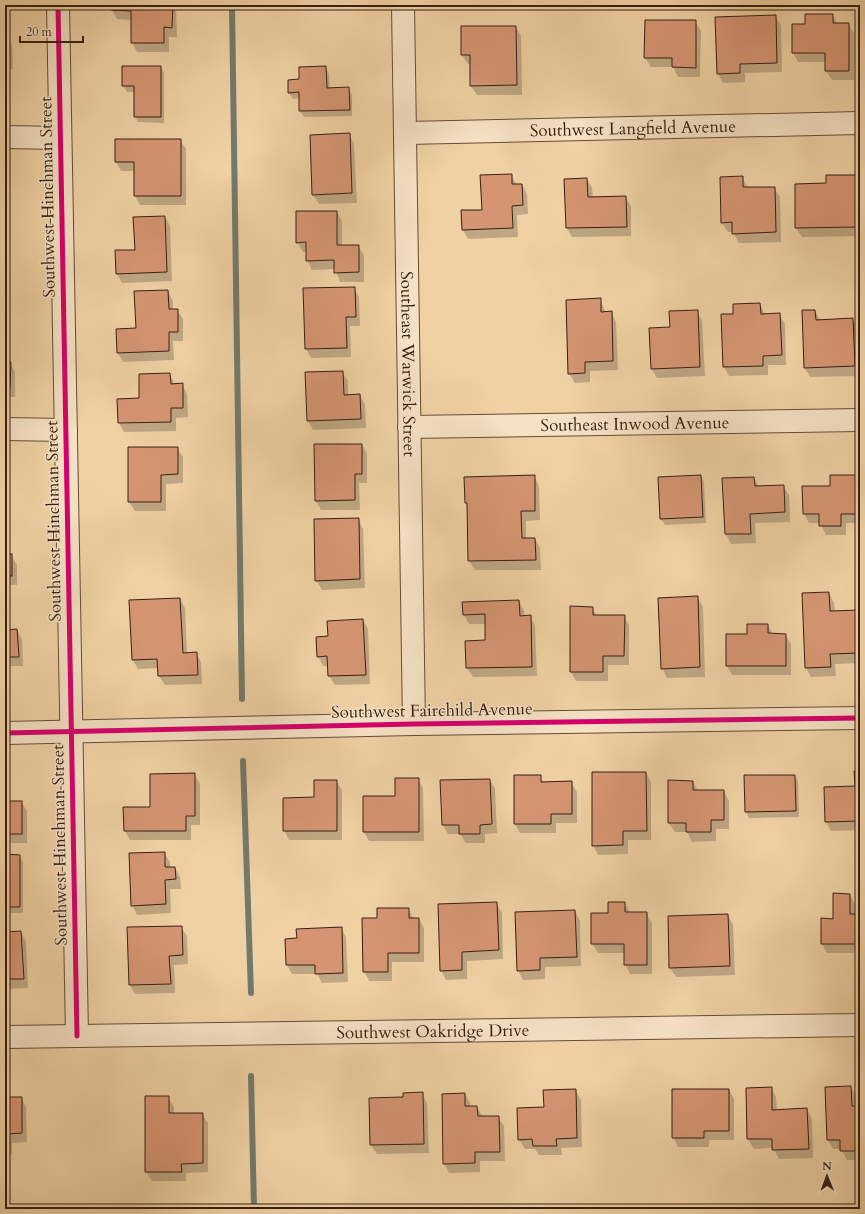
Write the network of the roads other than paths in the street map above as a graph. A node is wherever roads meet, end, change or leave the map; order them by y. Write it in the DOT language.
graph roads {
  1 [pos="58,5"];
  2 [pos="403,5"];
  3 [pos="860,123"];
  4 [pos="406,133"];
  5 [pos="5,137"];
  6 [pos="60,138"];
  7 [pos="860,420"];
  8 [pos="409,427"];
  9 [pos="5,429"];
  10 [pos="66,430"];
  11 [pos="860,718"];
  12 [pos="414,724"];
  13 [pos="71,732"];
  14 [pos="5,733"];
  15 [pos="860,1026"];
  16 [pos="77,1036"];
  17 [pos="5,1037"];
  1 -- 6 [label="street, Southwest Hinchman Street"];
  2 -- 4 [label="street, Southeast Warwick Street"];
  3 -- 4 [label="street, Southwest Langfield Avenue"];
  4 -- 8 [label="street, Southeast Warwick Street"];
  5 -- 6 [label="street"];
  6 -- 10 [label="street, Southwest Hinchman Street"];
  7 -- 8 [label="street, Southeast Inwood Avenue"];
  8 -- 12 [label="street, Southeast Warwick Street"];
  9 -- 10 [label="street"];
  10 -- 13 [label="street, Southwest Hinchman Street"];
  11 -- 12 [label="street, Southwest Fairchild Avenue"];
  12 -- 13 [label="street, Southwest Fairchild Avenue"];
  13 -- 14 [label="street, Southwest Fairchild Avenue"];
  13 -- 16 [label="street, Southwest Hinchman Street"];
  15 -- 16 [label="street, Southwest Oakridge Drive"];
  16 -- 17 [label="street, Southwest Oakridge Drive"];
}
